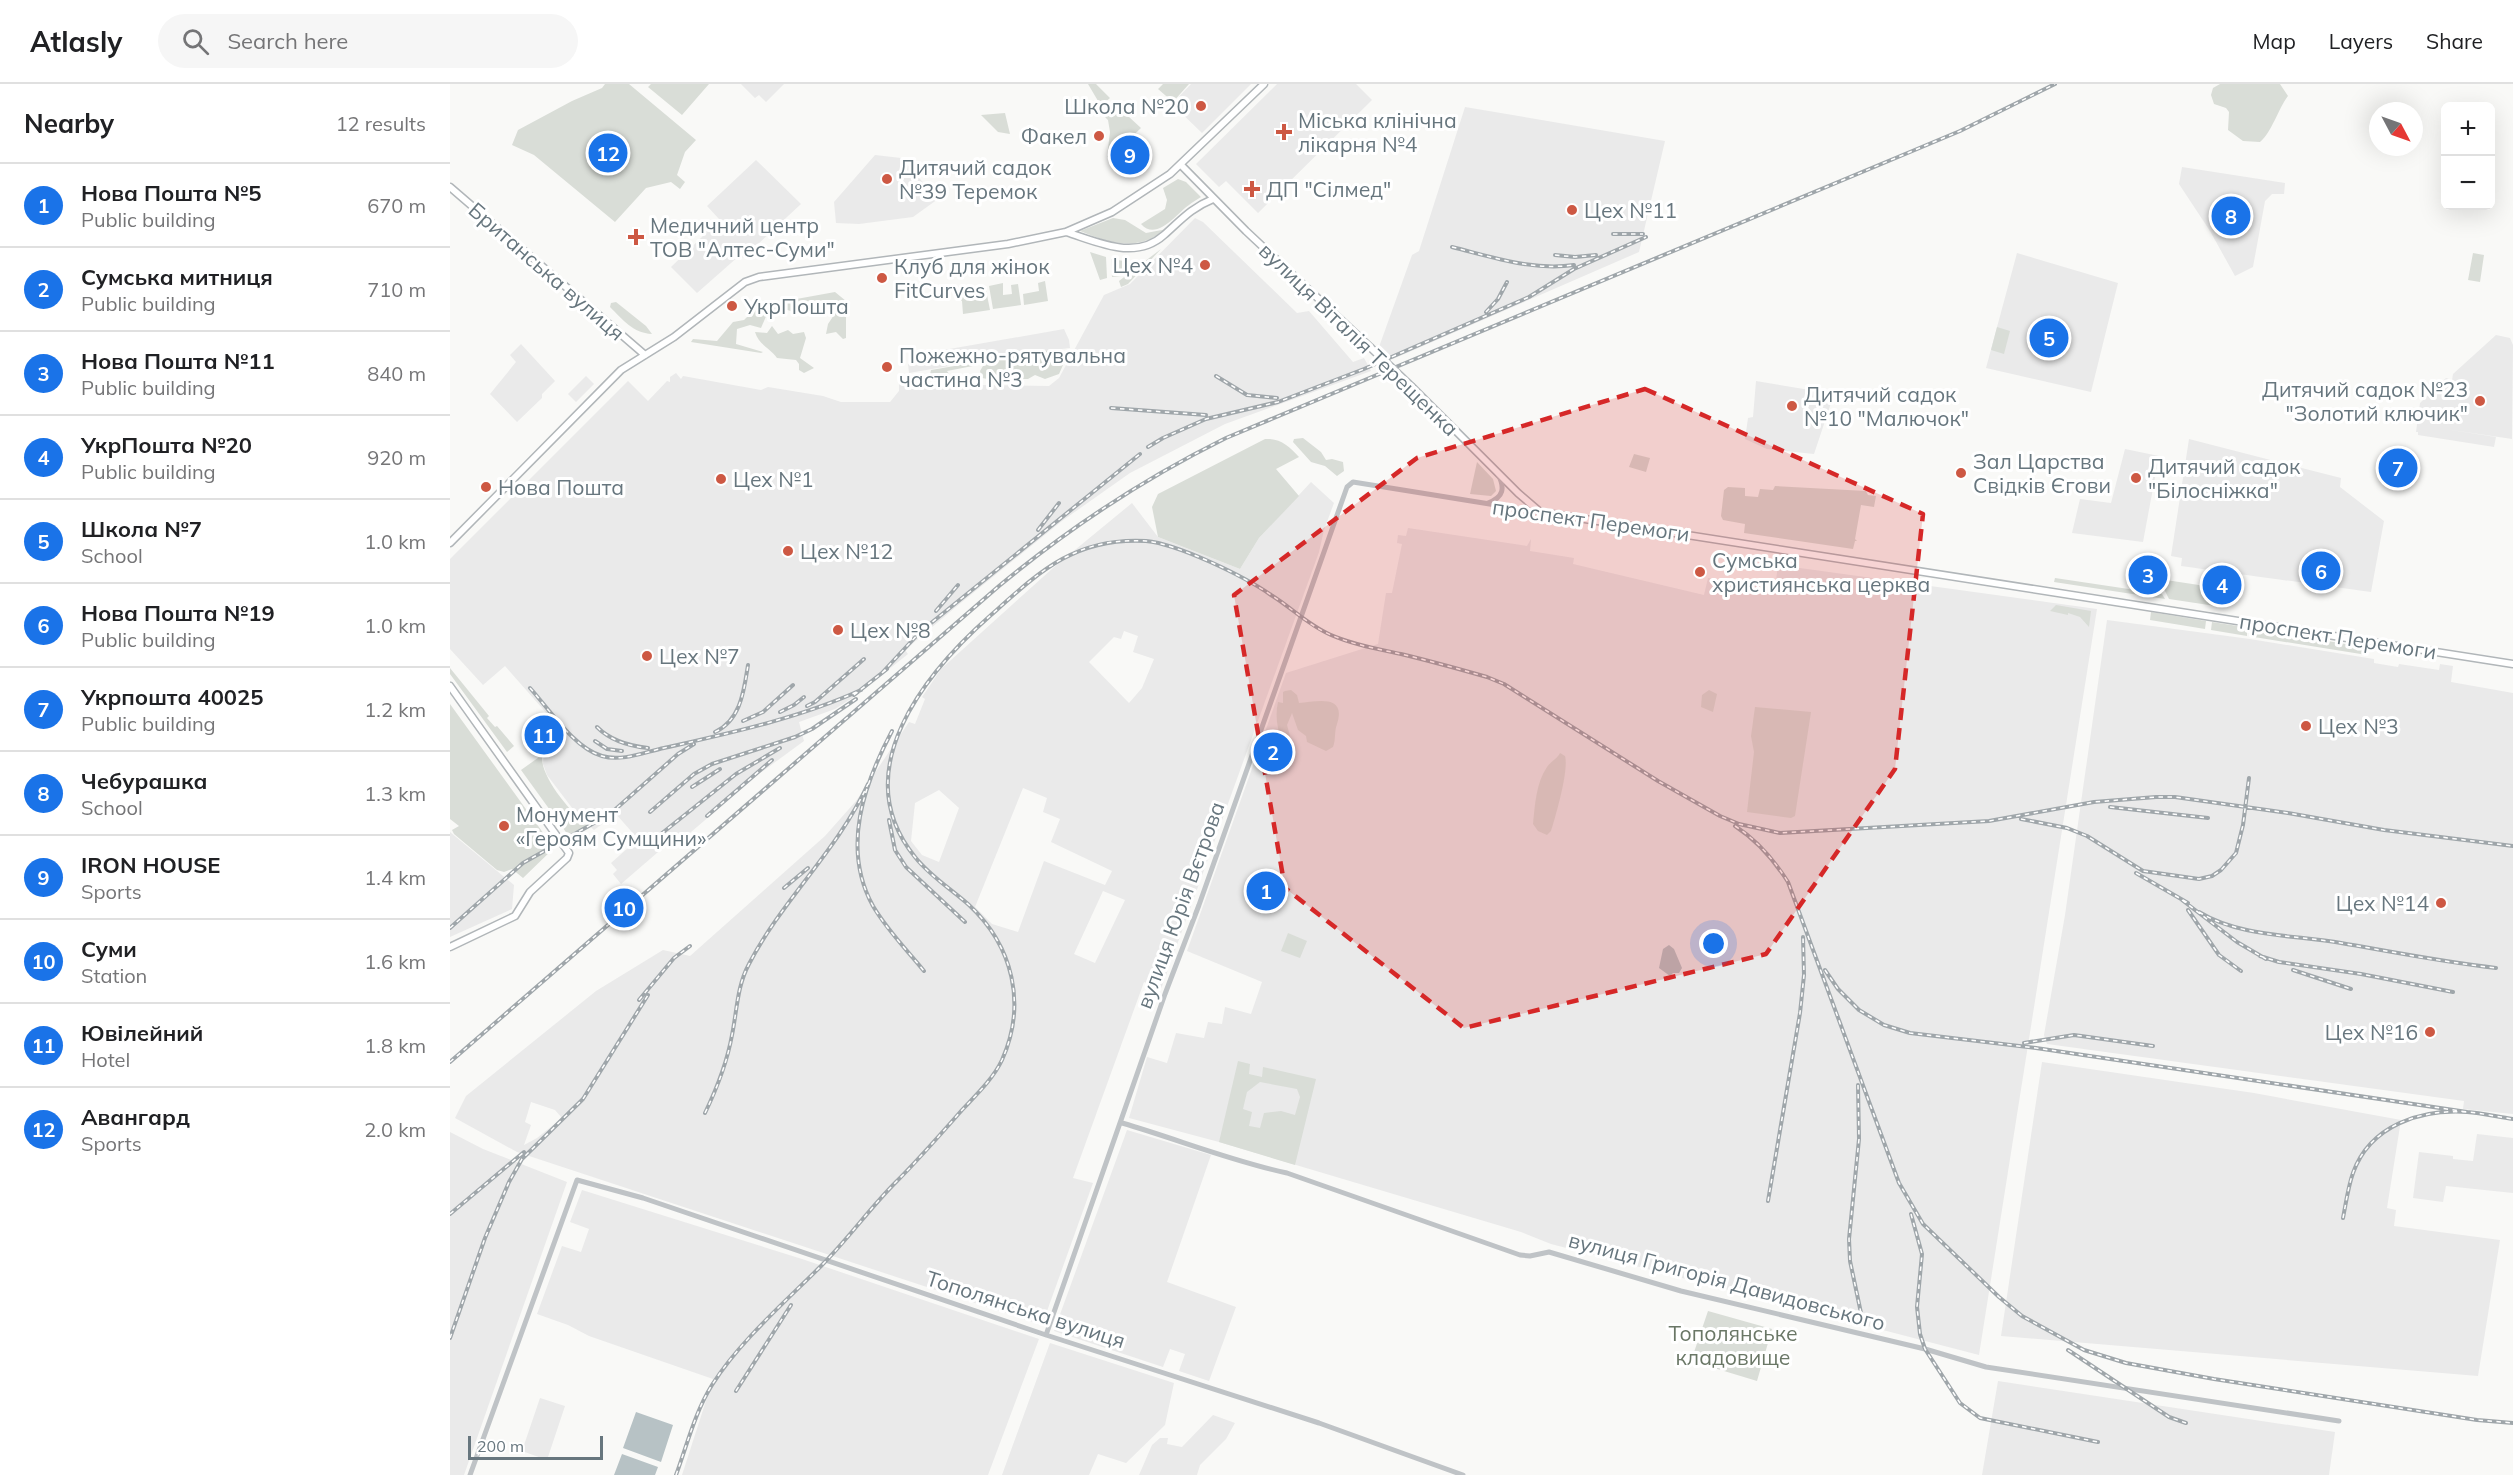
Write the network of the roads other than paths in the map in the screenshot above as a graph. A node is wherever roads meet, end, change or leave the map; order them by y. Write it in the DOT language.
graph roads {
  1 [pos="1264,84"];
  2 [pos="1181,165"];
  3 [pos="450,187"];
  4 [pos="1213,199"];
  5 [pos="1066,232"];
  6 [pos="645,355"];
  7 [pos="1497,472"];
  8 [pos="1347,487"];
  9 [pos="1484,504"];
  10 [pos="1540,512"];
  11 [pos="450,543"];
  12 [pos="2513,664"];
  13 [pos="450,686"];
  14 [pos="450,947"];
  15 [pos="1122,1123"];
  16 [pos="1046,1335"];
  17 [pos="2339,1421"];
  18 [pos="470,1475"];
  19 [pos="1463,1475"];
  1 -- 2 [label="main road"];
  2 -- 4 [label="main road, вулиця Віталія Терещенка"];
  2 -- 5 [label="main road"];
  3 -- 6 [label="main road, Британська вулиця"];
  4 -- 5 [label="main road"];
  4 -- 7 [label="main road, вулиця Віталія Терещенка, bridge"];
  5 -- 6 [label="main road"];
  6 -- 11 [label="main road"];
  7 -- 9 [label="street"];
  7 -- 10 [label="main road, вулиця Віталія Терещенка"];
  8 -- 9 [label="street, проспект Перемоги"];
  8 -- 15 [label="street, вулиця Юрія Вєтрова"];
  9 -- 10 [label="street, проспект Перемоги"];
  10 -- 12 [label="main road, проспект Перемоги"];
  13 -- 14 [label="main road"];
  15 -- 16 [label="street, вулиця Юрія Вєтрова"];
  15 -- 17 [label="street, вулиця Григорія Давидовського"];
  16 -- 18 [label="street, Тополянська вулиця"];
  16 -- 19 [label="street, Тополянська вулиця"];
}
